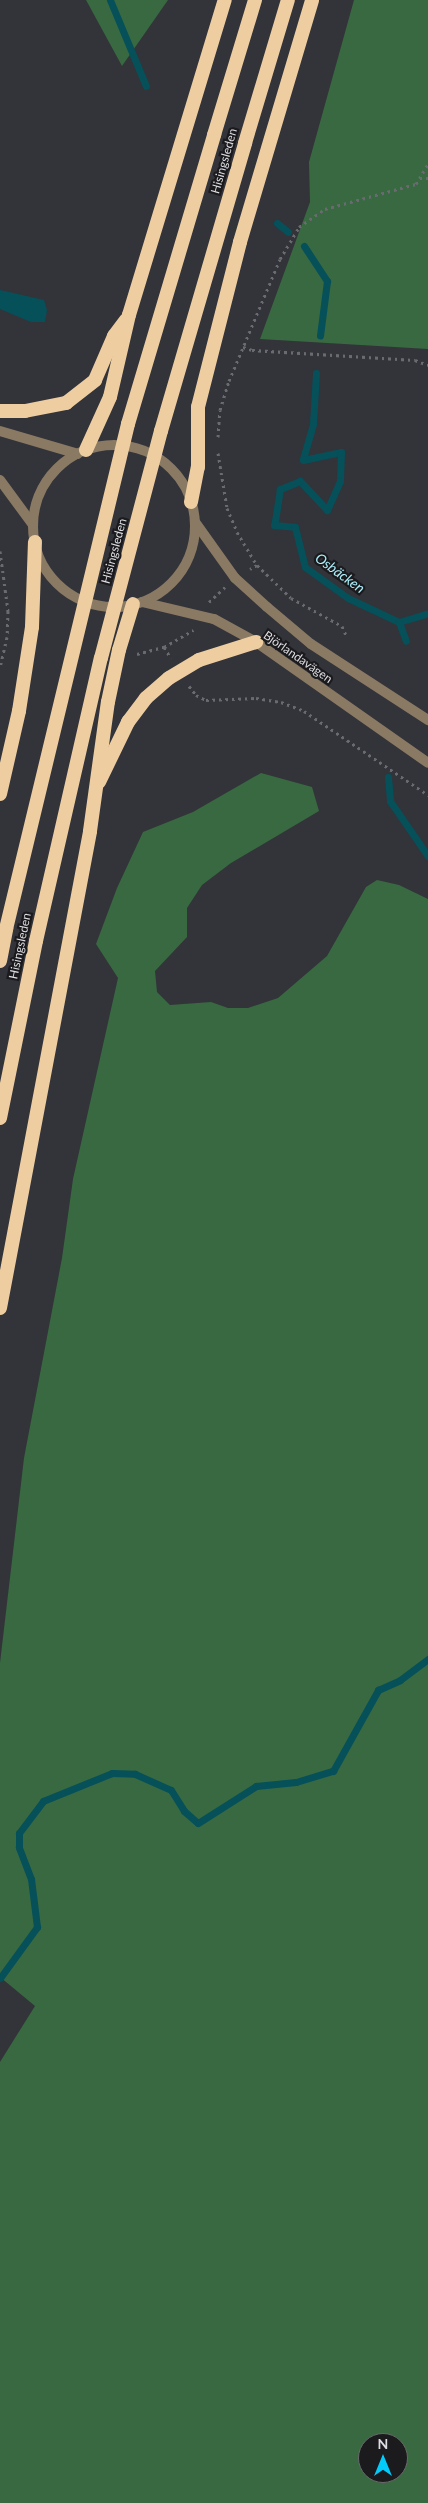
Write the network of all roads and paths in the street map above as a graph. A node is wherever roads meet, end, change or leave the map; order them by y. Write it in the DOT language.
graph roads {
  1 [pos="225,0"];
  2 [pos="255,0"];
  3 [pos="288,0"];
  4 [pos="312,0"];
  5 [pos="428,164"];
  6 [pos="420,178"];
  7 [pos="428,178"];
  8 [pos="129,315"];
  9 [pos="243,347"];
  10 [pos="428,365"];
  11 [pos="0,411"];
  12 [pos="0,431"];
  13 [pos="218,439"];
  14 [pos="217,448"];
  15 [pos="82,452"];
  16 [pos="0,480"];
  17 [pos="191,502"];
  18 [pos="194,521"];
  19 [pos="33,525"];
  20 [pos="35,542"];
  21 [pos="0,551"];
  22 [pos="257,565"];
  23 [pos="234,578"];
  24 [pos="137,603"];
  25 [pos="204,615"];
  26 [pos="8,624"];
  27 [pos="32,628"];
  28 [pos="346,635"];
  29 [pos="256,642"];
  30 [pos="164,647"];
  31 [pos="119,650"];
  32 [pos="0,667"];
  33 [pos="180,672"];
  34 [pos="428,720"];
  35 [pos="428,762"];
  36 [pos="98,785"];
  37 [pos="0,794"];
  38 [pos="428,795"];
  39 [pos="0,961"];
  40 [pos="0,1118"];
  41 [pos="0,1308"];
  1 -- 8 [label="highway"];
  2 -- 39 [label="highway, Hisingsleden, bridge"];
  3 -- 40 [label="highway, Hisingsleden, bridge"];
  4 -- 17 [label="highway"];
  5 -- 6 [label="path"];
  6 -- 7 [label="path"];
  6 -- 9 [label="path"];
  8 -- 11 [label="highway"];
  8 -- 15 [label="highway"];
  9 -- 10 [label="path"];
  9 -- 13 [label="path"];
  12 -- 15 [label="street"];
  14 -- 22 [label="path"];
  15 -- 17 [label="street"];
  15 -- 19 [label="street"];
  16 -- 19 [label="street"];
  17 -- 18 [label="street"];
  18 -- 23 [label="street, Björlandavägen"];
  18 -- 24 [label="street"];
  19 -- 20 [label="street"];
  20 -- 24 [label="street"];
  20 -- 27 [label="highway"];
  21 -- 26 [label="path"];
  22 -- 23 [label="path"];
  22 -- 28 [label="path"];
  23 -- 25 [label="path"];
  23 -- 34 [label="street, Björlandavägen"];
  24 -- 25 [label="street, Björlandavägen"];
  24 -- 31 [label="highway"];
  25 -- 29 [label="street, Björlandavägen"];
  25 -- 30 [label="path"];
  26 -- 27 [label="path"];
  26 -- 32 [label="path"];
  27 -- 37 [label="highway"];
  29 -- 33 [label="highway"];
  29 -- 35 [label="street, Björlandavägen"];
  30 -- 31 [label="path"];
  30 -- 33 [label="path"];
  31 -- 36 [label="highway"];
  33 -- 36 [label="highway"];
  33 -- 38 [label="path"];
  36 -- 41 [label="highway"];
}
